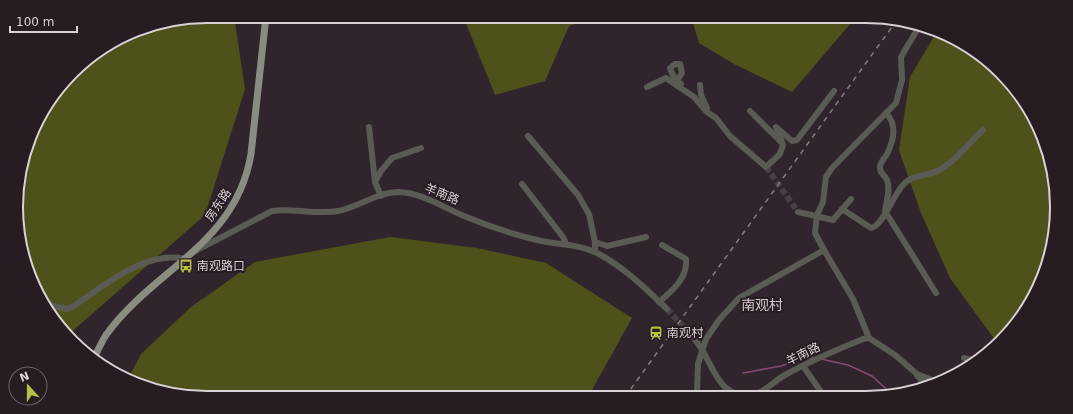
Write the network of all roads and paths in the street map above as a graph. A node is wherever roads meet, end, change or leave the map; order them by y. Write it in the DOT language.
graph roads {
  1 [pos="265,23"];
  2 [pos="917,30"];
  3 [pos="677,81"];
  4 [pos="700,85"];
  5 [pos="647,87"];
  6 [pos="834,91"];
  7 [pos="689,94"];
  8 [pos="750,111"];
  9 [pos="886,113"];
  10 [pos="710,114"];
  11 [pos="369,127"];
  12 [pos="983,130"];
  13 [pos="528,136"];
  14 [pos="783,145"];
  15 [pos="421,148"];
  16 [pos="375,182"];
  17 [pos="522,184"];
  18 [pos="381,196"];
  19 [pos="851,200"];
  20 [pos="842,209"];
  21 [pos="798,212"];
  22 [pos="885,212"];
  23 [pos="817,215"];
  24 [pos="646,237"];
  25 [pos="595,242"];
  26 [pos="566,244"];
  27 [pos="662,245"];
  28 [pos="824,250"];
  29 [pos="195,251"];
  30 [pos="595,252"];
  31 [pos="186,259"];
  32 [pos="936,293"];
  33 [pos="659,302"];
  34 [pos="52,306"];
  35 [pos="667,309"];
  36 [pos="869,338"];
  37 [pos="696,341"];
  38 [pos="703,349"];
  39 [pos="96,354"];
  40 [pos="964,358"];
  41 [pos="969,359"];
  42 [pos="803,366"];
  43 [pos="917,374"];
  44 [pos="930,379"];
  45 [pos="923,382"];
  46 [pos="727,389"];
  47 [pos="697,391"];
  48 [pos="732,391"];
  49 [pos="763,391"];
  50 [pos="820,391"];
  1 -- 29 [label="main road, 房东路"];
  2 -- 9 [label="street"];
  3 -- 7 [label="street"];
  4 -- 10 [label="street"];
  5 -- 7 [label="street"];
  6 -- 14 [label="street"];
  7 -- 10 [label="street"];
  8 -- 14 [label="street"];
  9 -- 22 [label="street"];
  9 -- 23 [label="street"];
  10 -- 14 [label="street"];
  11 -- 16 [label="street"];
  12 -- 22 [label="street"];
  13 -- 25 [label="street"];
  15 -- 16 [label="street"];
  16 -- 18 [label="street"];
  17 -- 26 [label="street"];
  18 -- 26 [label="street, 羊南路"];
  18 -- 29 [label="street, 羊南路"];
  19 -- 20 [label="street"];
  20 -- 22 [label="street"];
  20 -- 23 [label="street"];
  21 -- 23 [label="street"];
  22 -- 32 [label="street"];
  23 -- 28 [label="street"];
  24 -- 25 [label="street"];
  25 -- 30 [label="street"];
  26 -- 30 [label="street, 羊南路"];
  27 -- 33 [label="street"];
  28 -- 36 [label="street"];
  28 -- 38 [label="street"];
  29 -- 31 [label="main road, 房东路"];
  30 -- 33 [label="street, 羊南路"];
  31 -- 34 [label="street"];
  31 -- 39 [label="main road, 房东路"];
  33 -- 35 [label="street, 羊南路"];
  36 -- 42 [label="street, 羊南路"];
  36 -- 43 [label="street"];
  37 -- 38 [label="street"];
  38 -- 46 [label="street"];
  38 -- 47 [label="street"];
  40 -- 41 [label="street"];
  42 -- 49 [label="street, 羊南路"];
  42 -- 50 [label="street"];
  43 -- 44 [label="street"];
  43 -- 45 [label="street"];
  46 -- 48 [label="street, 羊南路"];
}
